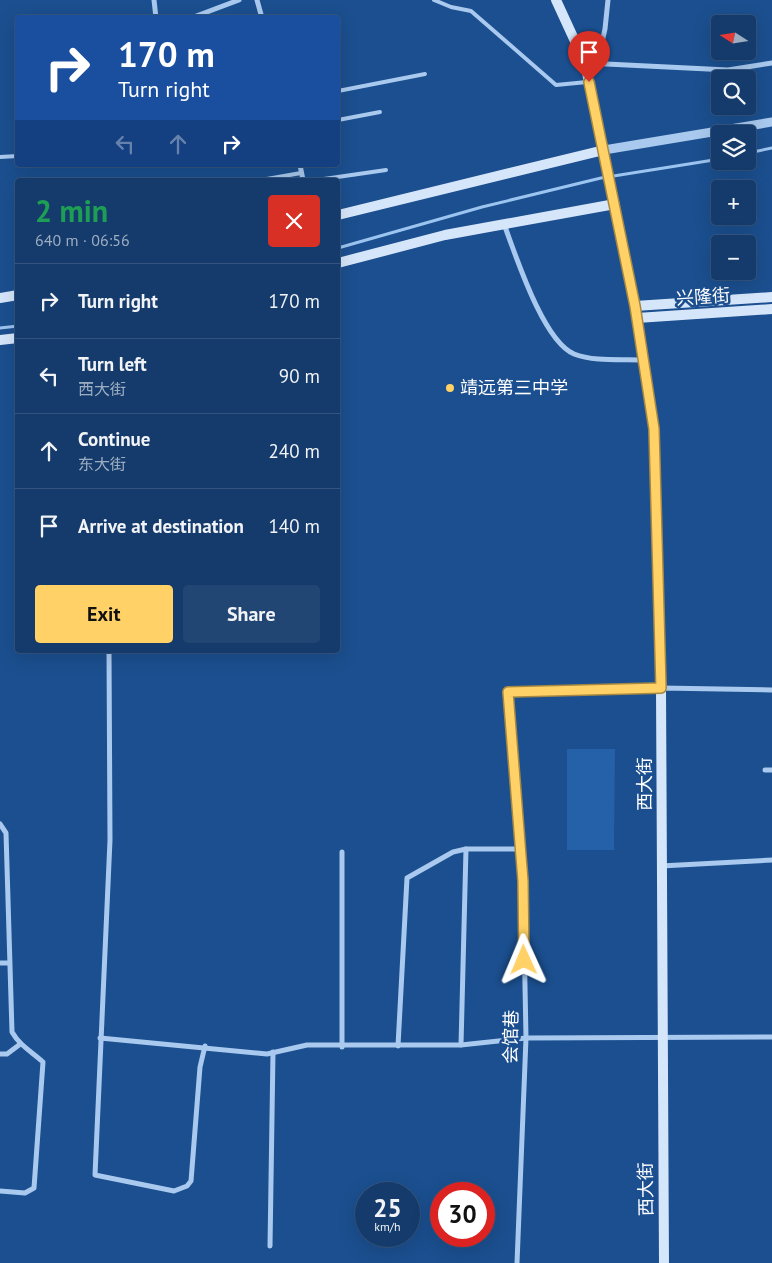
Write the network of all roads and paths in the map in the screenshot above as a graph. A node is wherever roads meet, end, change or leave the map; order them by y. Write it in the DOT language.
graph roads {
  1 [pos="154,0"];
  2 [pos="239,0"];
  3 [pos="257,0"];
  4 [pos="434,0"];
  5 [pos="556,0"];
  6 [pos="608,0"];
  7 [pos="156,15"];
  8 [pos="199,15"];
  9 [pos="261,15"];
  10 [pos="585,63"];
  11 [pos="597,64"];
  12 [pos="772,64"];
  13 [pos="425,74"];
  14 [pos="589,82"];
  15 [pos="340,91"];
  16 [pos="380,112"];
  17 [pos="340,120"];
  18 [pos="772,122"];
  19 [pos="604,150"];
  20 [pos="15,156"];
  21 [pos="0,157"];
  22 [pos="300,167"];
  23 [pos="386,170"];
  24 [pos="302,173"];
  25 [pos="273,178"];
  26 [pos="303,178"];
  27 [pos="331,178"];
  28 [pos="615,204"];
  29 [pos="340,215"];
  30 [pos="504,224"];
  31 [pos="340,261"];
  32 [pos="15,296"];
  33 [pos="772,297"];
  34 [pos="0,298"];
  35 [pos="635,306"];
  36 [pos="772,309"];
  37 [pos="637,318"];
  38 [pos="15,338"];
  39 [pos="0,340"];
  40 [pos="643,360"];
  41 [pos="109,653"];
  42 [pos="661,688"];
  43 [pos="772,690"];
  44 [pos="765,770"];
  45 [pos="772,770"];
  46 [pos="0,824"];
  47 [pos="466,849"];
  48 [pos="520,849"];
  49 [pos="342,852"];
  50 [pos="772,860"];
  51 [pos="661,866"];
  52 [pos="0,963"];
  53 [pos="9,963"];
  54 [pos="661,1037"];
  55 [pos="772,1037"];
  56 [pos="100,1038"];
  57 [pos="526,1038"];
  58 [pos="19,1045"];
  59 [pos="461,1045"];
  60 [pos="205,1046"];
  61 [pos="398,1046"];
  62 [pos="342,1047"];
  63 [pos="273,1052"];
  64 [pos="0,1054"];
  65 [pos="0,1191"];
  66 [pos="270,1246"];
  67 [pos="516,1263"];
  68 [pos="664,1263"];
  1 -- 7 [label="street"];
  2 -- 8 [label="street"];
  3 -- 9 [label="street"];
  4 -- 14 [label="lane"];
  5 -- 10 [label="main road, 西大街"];
  6 -- 11 [label="street"];
  10 -- 11 [label="street"];
  10 -- 14 [label="main road, 西大街"];
  11 -- 12 [label="street"];
  13 -- 15 [label="lane"];
  14 -- 19 [label="main road, 西大街"];
  16 -- 17 [label="lane"];
  18 -- 19 [label="street"];
  19 -- 28 [label="main road, 西大街"];
  19 -- 29 [label="main road"];
  20 -- 21 [label="lane"];
  22 -- 24 [label="street"];
  23 -- 27 [label="lane"];
  24 -- 25 [label="lane"];
  24 -- 26 [label="street"];
  28 -- 30 [label="main road"];
  28 -- 35 [label="main road, 西大街"];
  30 -- 31 [label="main road"];
  30 -- 40 [label="street"];
  32 -- 34 [label="main road"];
  33 -- 35 [label="main road, 兴隆街"];
  35 -- 37 [label="main road, 西大街"];
  36 -- 37 [label="main road, 兴隆街"];
  37 -- 40 [label="main road, 西大街"];
  38 -- 39 [label="main road"];
  40 -- 42 [label="main road, 西大街"];
  41 -- 56 [label="street"];
  42 -- 43 [label="street"];
  42 -- 48 [label="street, 会馆巷"];
  42 -- 51 [label="main road, 西大街"];
  44 -- 45 [label="street"];
  46 -- 53 [label="street"];
  47 -- 48 [label="street"];
  47 -- 59 [label="street"];
  47 -- 61 [label="street"];
  48 -- 57 [label="street, 会馆巷"];
  49 -- 62 [label="street"];
  50 -- 51 [label="street"];
  51 -- 54 [label="main road, 西大街"];
  52 -- 53 [label="street"];
  53 -- 58 [label="street"];
  54 -- 55 [label="street"];
  54 -- 57 [label="street"];
  54 -- 68 [label="main road, 西大街"];
  56 -- 60 [label="street"];
  56 -- 60 [label="street"];
  57 -- 59 [label="street"];
  57 -- 67 [label="street, 会馆巷"];
  58 -- 64 [label="street"];
  58 -- 65 [label="street"];
  59 -- 61 [label="street"];
  60 -- 63 [label="street"];
  61 -- 62 [label="street"];
  62 -- 63 [label="street"];
  63 -- 66 [label="street"];
}
